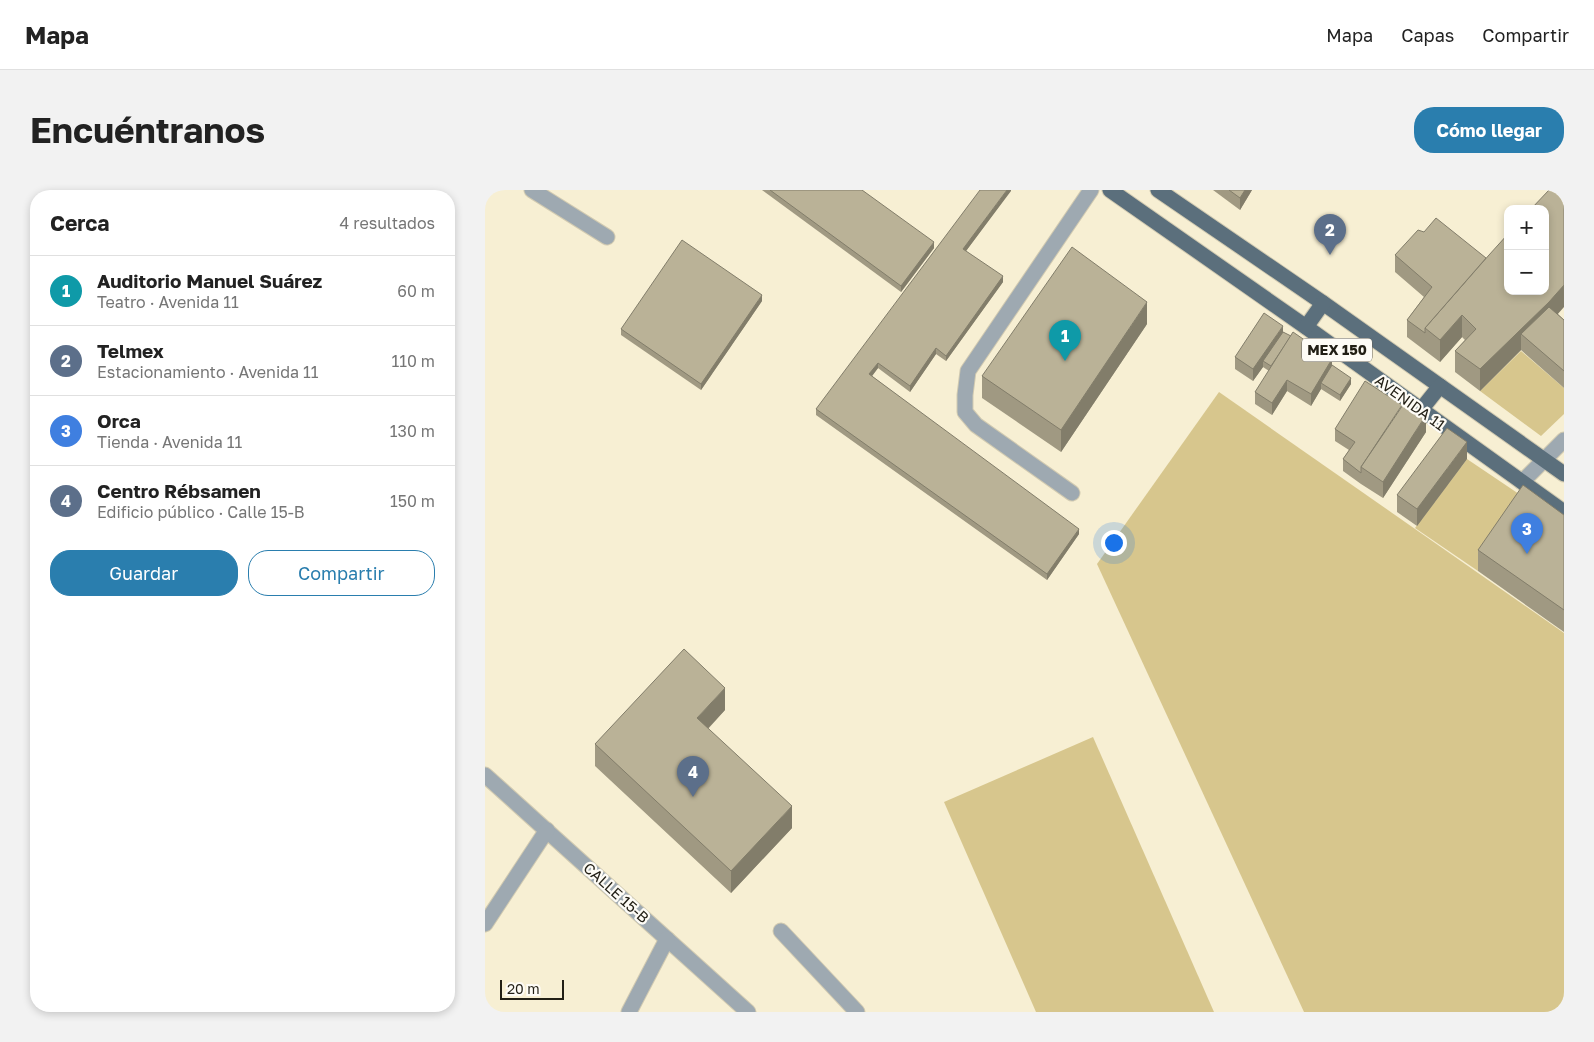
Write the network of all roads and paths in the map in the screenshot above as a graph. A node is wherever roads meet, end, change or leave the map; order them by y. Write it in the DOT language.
graph roads {
  1 [pos="532,190"];
  2 [pos="1091,190"];
  3 [pos="1110,190"];
  4 [pos="1158,190"];
  5 [pos="607,237"];
  6 [pos="1323,303"];
  7 [pos="1305,327"];
  8 [pos="1440,386"];
  9 [pos="1420,411"];
  10 [pos="1564,440"];
  11 [pos="1545,460"];
  12 [pos="1564,474"];
  13 [pos="1522,482"];
  14 [pos="1072,493"];
  15 [pos="1564,512"];
  16 [pos="485,774"];
  17 [pos="547,830"];
  18 [pos="485,924"];
  19 [pos="781,932"];
  20 [pos="667,939"];
  21 [pos="629,1012"];
  22 [pos="748,1012"];
  23 [pos="857,1012"];
  1 -- 5 [label="street"];
  2 -- 14 [label="street"];
  3 -- 7 [label="main road, AVENIDA 11 / MEX 150"];
  4 -- 6 [label="main road, AVENIDA 11 / MEX 150"];
  6 -- 7 [label="main road"];
  6 -- 8 [label="main road, AVENIDA 11 / MEX 150"];
  7 -- 9 [label="main road, AVENIDA 11 / MEX 150"];
  8 -- 9 [label="main road"];
  8 -- 11 [label="main road, AVENIDA 11 / MEX 150"];
  9 -- 13 [label="main road, AVENIDA 11 / MEX 150"];
  10 -- 11 [label="street"];
  11 -- 12 [label="main road, AVENIDA 11 / MEX 150"];
  11 -- 13 [label="street"];
  13 -- 15 [label="main road, AVENIDA 11 / MEX 150"];
  16 -- 17 [label="street, CALLE 15-B"];
  17 -- 18 [label="street"];
  17 -- 20 [label="street, CALLE 15-B"];
  19 -- 23 [label="street"];
  20 -- 21 [label="street"];
  20 -- 22 [label="street, CALLE 15-B"];
}
